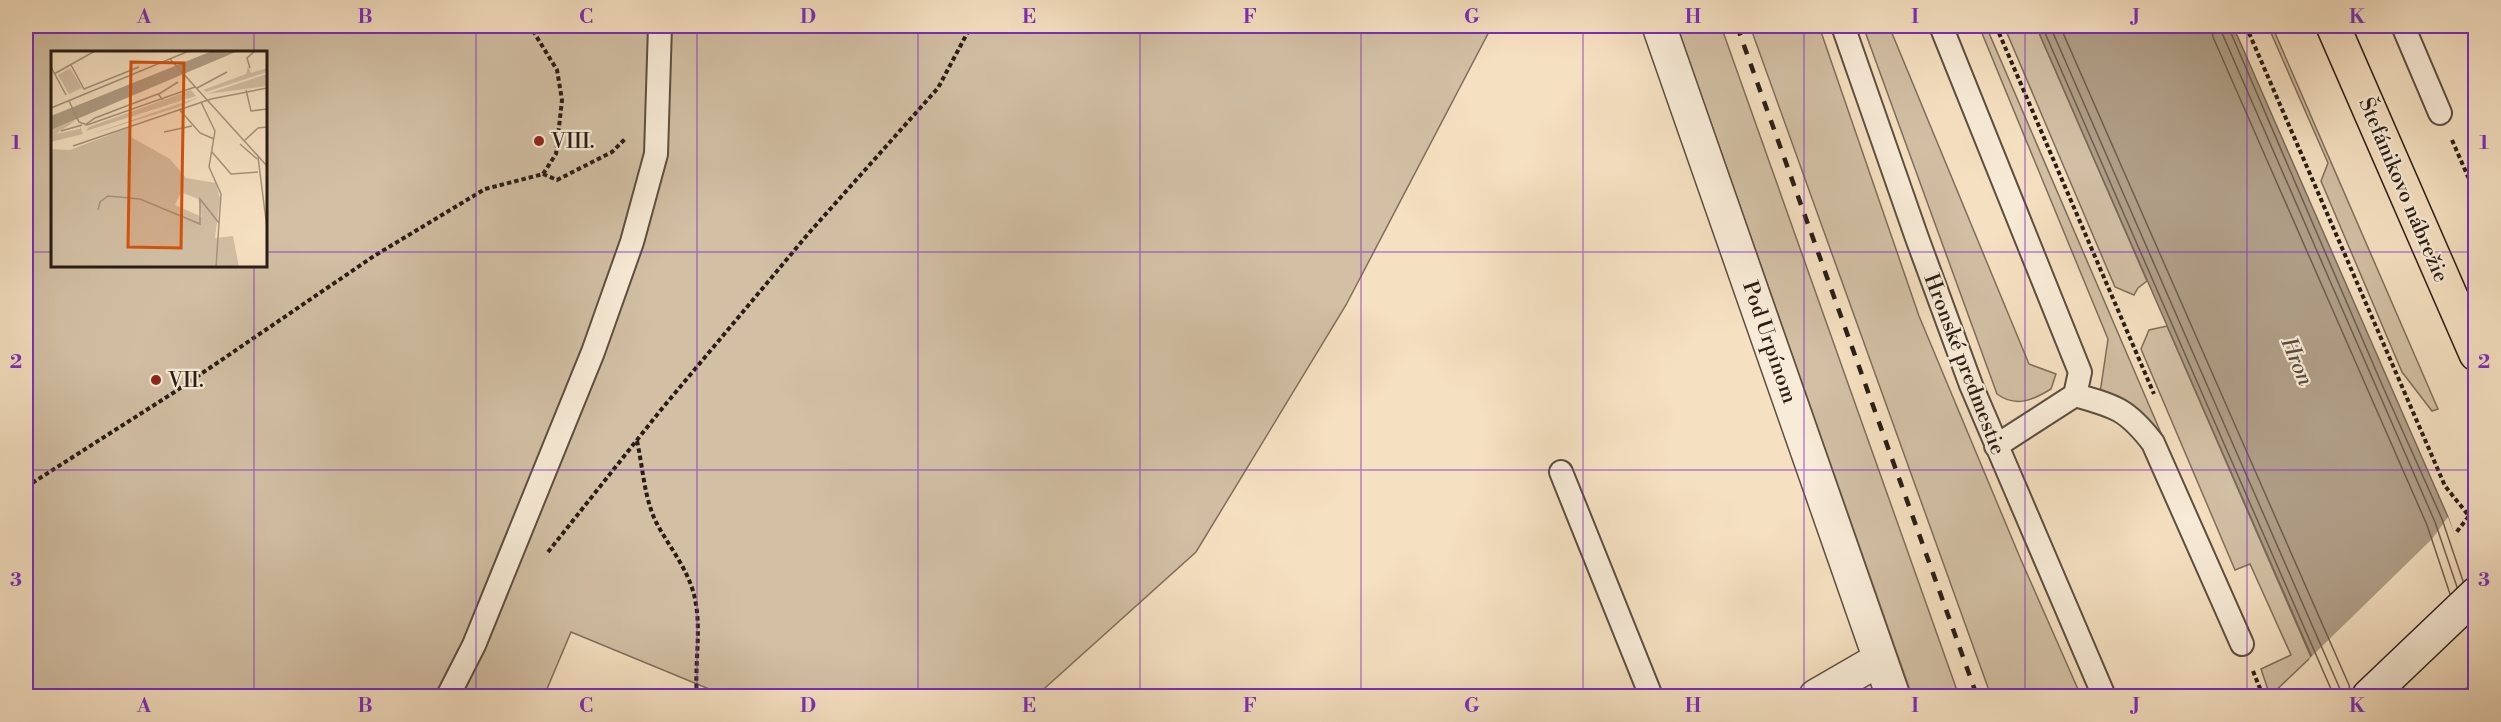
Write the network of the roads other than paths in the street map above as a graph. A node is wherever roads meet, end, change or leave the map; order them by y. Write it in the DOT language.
graph roads {
  1 [pos="660,26"];
  2 [pos="1659,26"];
  3 [pos="1843,26"];
  4 [pos="1941,26"];
  5 [pos="2333,26"];
  6 [pos="2403,26"];
  7 [pos="2440,113"];
  8 [pos="2475,354"];
  9 [pos="2075,395"];
  10 [pos="1996,446"];
  11 [pos="1561,472"];
  12 [pos="2475,594"];
  13 [pos="2242,644"];
  14 [pos="1881,659"];
  15 [pos="448,696"];
  16 [pos="1651,696"];
  17 [pos="1816,696"];
  18 [pos="1893,696"];
  19 [pos="2104,696"];
  20 [pos="2369,696"];
  1 -- 15 [label="lane"];
  2 -- 14 [label="street, Pod Urpínom"];
  3 -- 10 [label="lane, Hronské predmestie"];
  4 -- 9 [label="lane"];
  5 -- 8 [label="main road, Štefánikovo nábrežie"];
  6 -- 7 [label="lane"];
  9 -- 10 [label="lane"];
  9 -- 13 [label="lane"];
  10 -- 19 [label="lane, Hronské predmestie"];
  11 -- 16 [label="lane"];
  12 -- 20 [label="street"];
  14 -- 17 [label="street"];
  14 -- 18 [label="street, Pod Urpínom"];
}
